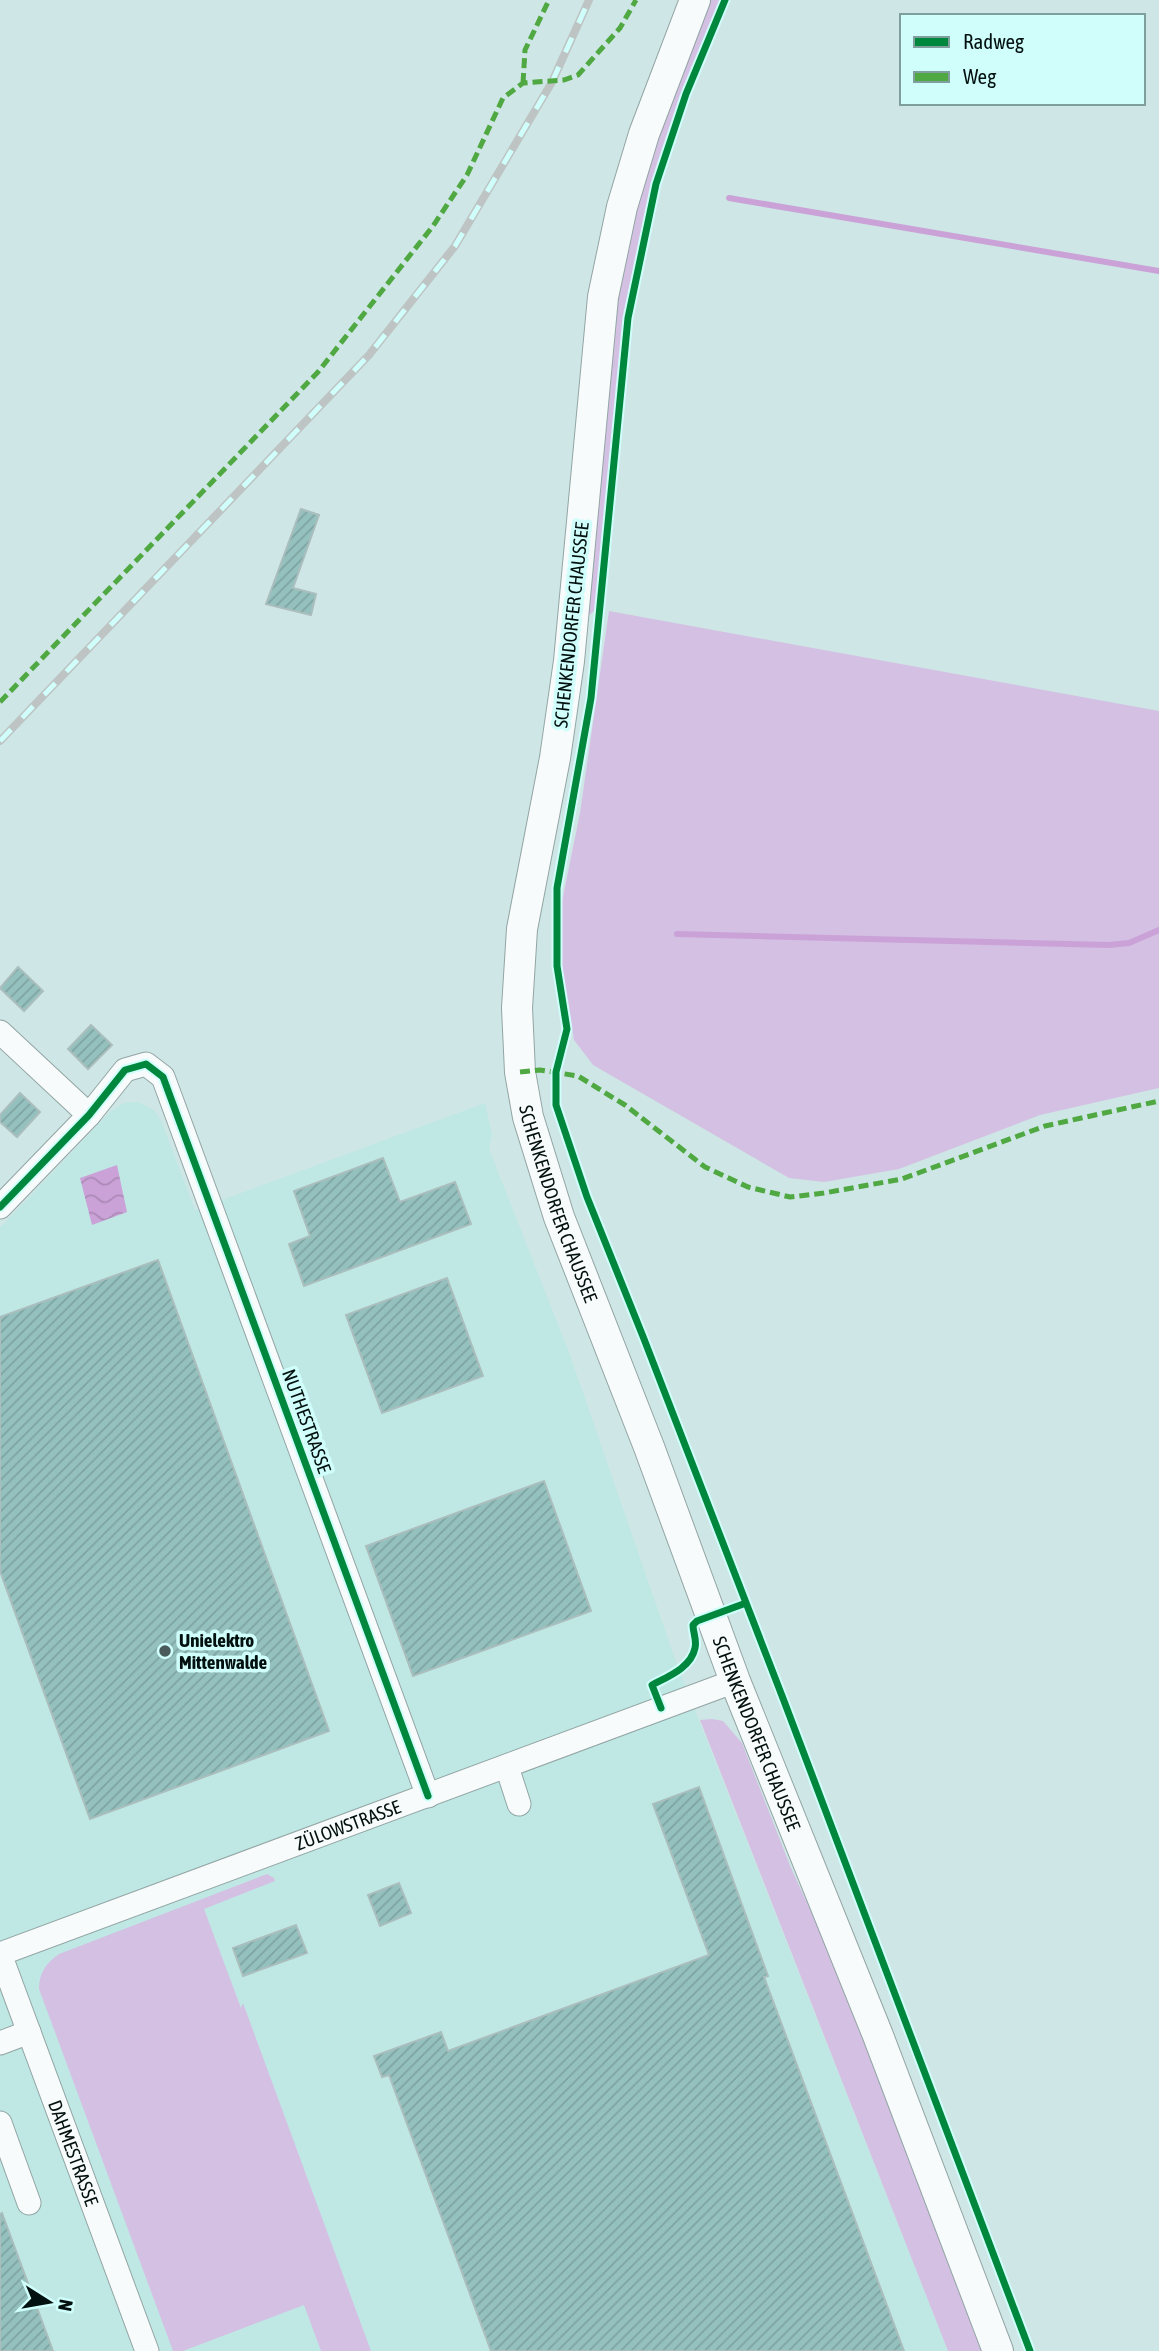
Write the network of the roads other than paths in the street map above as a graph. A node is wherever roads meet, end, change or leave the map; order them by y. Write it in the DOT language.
graph roads {
  1 [pos="695,0"];
  2 [pos="0,1032"];
  3 [pos="89,1115"];
  4 [pos="0,1207"];
  5 [pos="735,1681"];
  6 [pos="507,1767"];
  7 [pos="428,1796"];
  8 [pos="519,1804"];
  9 [pos="0,1954"];
  10 [pos="29,2032"];
  11 [pos="0,2043"];
  12 [pos="0,2123"];
  13 [pos="29,2203"];
  14 [pos="147,2351"];
  15 [pos="998,2351"];
  1 -- 5 [label="main road, SCHENKENDORFER CHAUSSEE"];
  2 -- 3 [label="street"];
  3 -- 4 [label="street"];
  3 -- 7 [label="street, NUTHESTRASSE"];
  5 -- 6 [label="street, ZÜLOWSTRASSE"];
  5 -- 15 [label="main road, SCHENKENDORFER CHAUSSEE"];
  6 -- 7 [label="street, ZÜLOWSTRASSE"];
  6 -- 8 [label="street"];
  7 -- 9 [label="street, ZÜLOWSTRASSE"];
  9 -- 10 [label="street, DAHMESTRASSE"];
  10 -- 11 [label="street"];
  10 -- 14 [label="street, DAHMESTRASSE"];
  12 -- 13 [label="street"];
}
